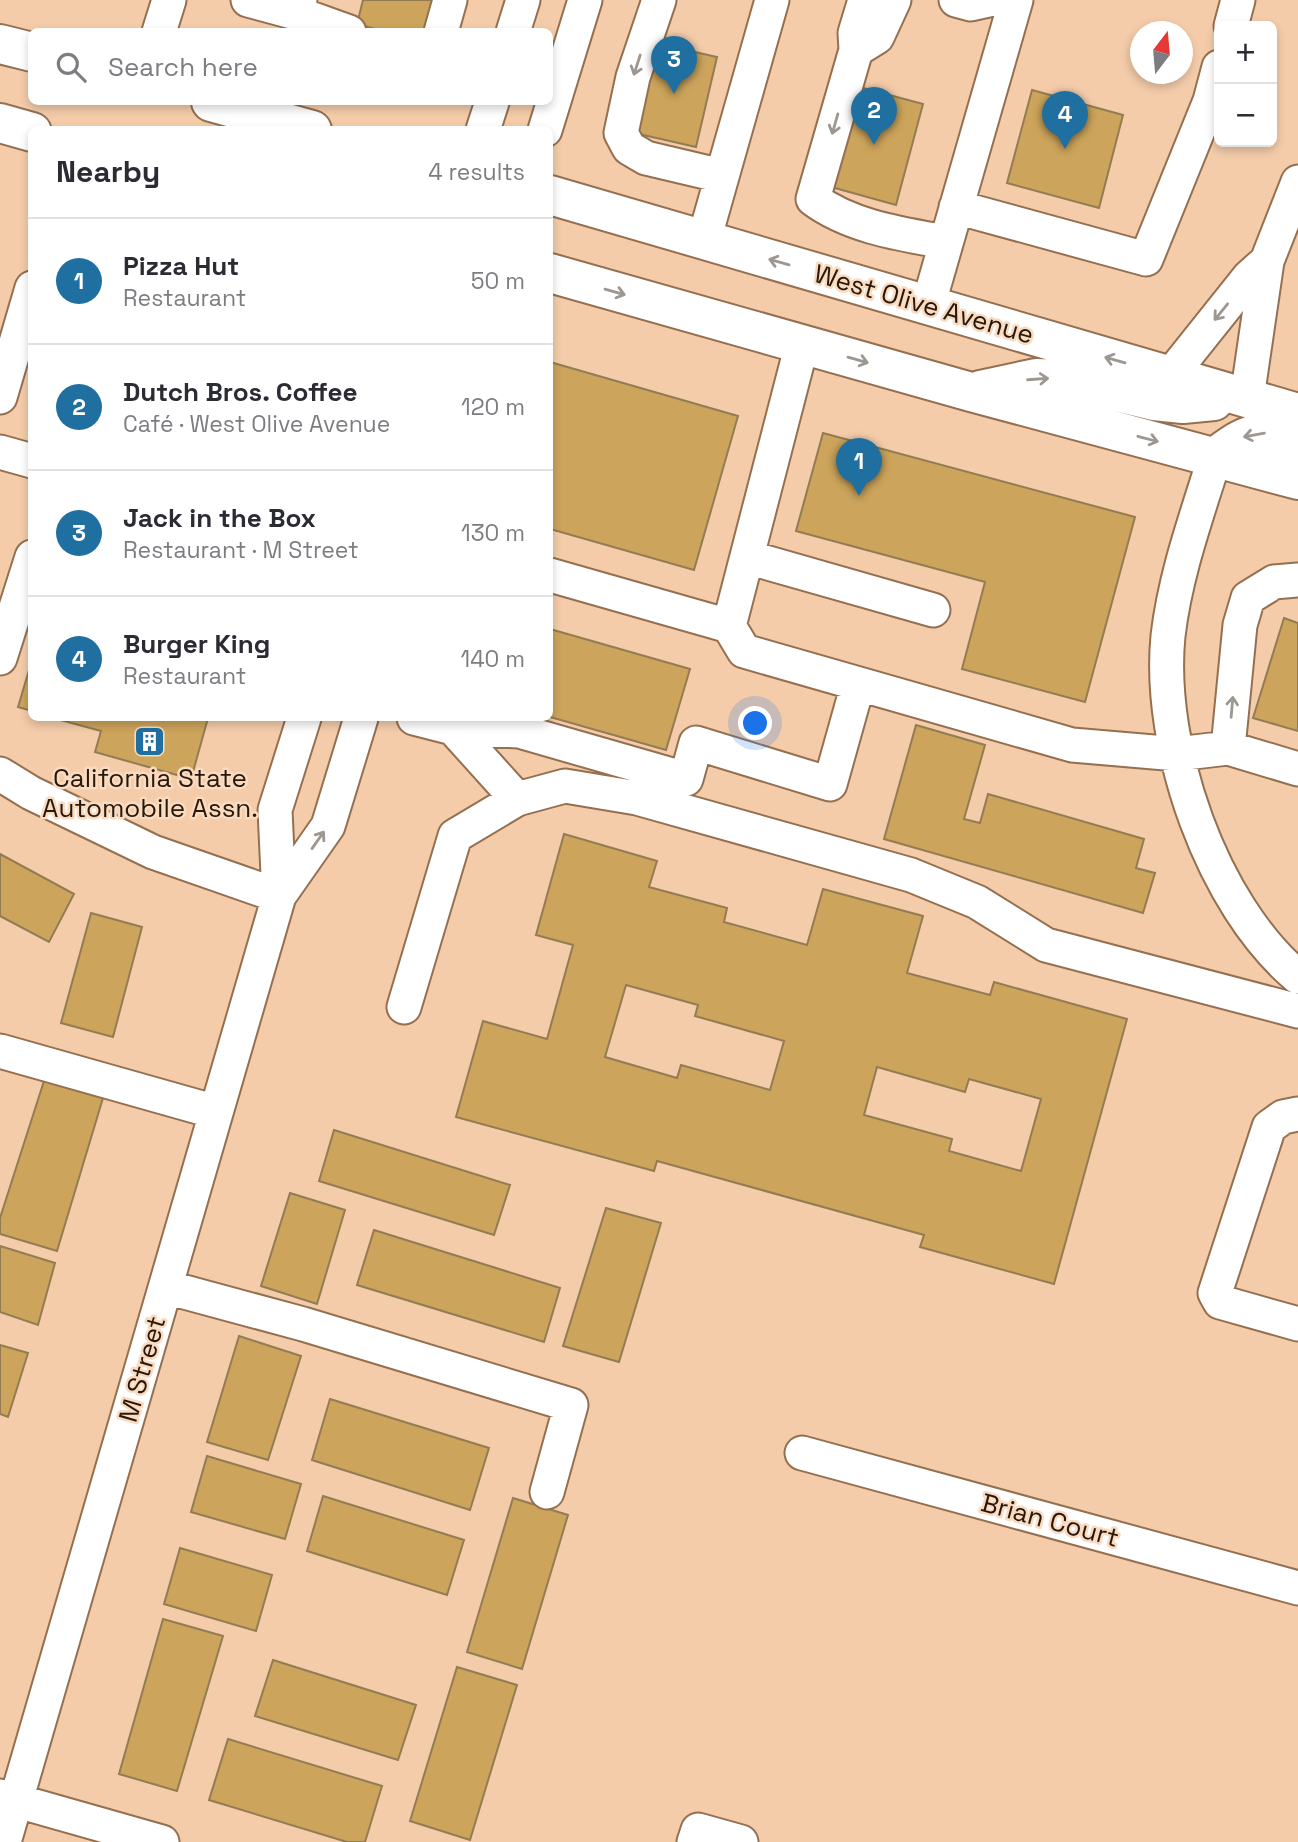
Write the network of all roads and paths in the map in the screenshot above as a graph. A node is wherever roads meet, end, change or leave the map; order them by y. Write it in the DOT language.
graph roads {
  1 [pos="169,0"];
  2 [pos="248,0"];
  3 [pos="450,0"];
  4 [pos="523,0"];
  5 [pos="584,0"];
  6 [pos="659,0"];
  7 [pos="772,0"];
  8 [pos="865,0"];
  9 [pos="894,0"];
  10 [pos="956,0"];
  11 [pos="1008,0"];
  12 [pos="1238,0"];
  13 [pos="298,6"];
  14 [pos="1232,21"];
  15 [pos="160,28"];
  16 [pos="341,28"];
  17 [pos="442,28"];
  18 [pos="514,28"];
  19 [pos="0,44"];
  20 [pos="856,50"];
  21 [pos="28,51"];
  22 [pos="1214,84"];
  23 [pos="553,103"];
  24 [pos="222,105"];
  25 [pos="491,105"];
  26 [pos="552,105"];
  27 [pos="0,123"];
  28 [pos="298,126"];
  29 [pos="484,126"];
  30 [pos="546,126"];
  31 [pos="28,131"];
  32 [pos="722,176"];
  33 [pos="1298,182"];
  34 [pos="553,196"];
  35 [pos="956,206"];
  36 [pos="704,240"];
  37 [pos="946,243"];
  38 [pos="1267,261"];
  39 [pos="553,274"];
  40 [pos="28,302"];
  41 [pos="928,306"];
  42 [pos="802,344"];
  43 [pos="1170,376"];
  44 [pos="971,392"];
  45 [pos="0,397"];
  46 [pos="1247,398"];
  47 [pos="1298,412"];
  48 [pos="1298,442"];
  49 [pos="0,452"];
  50 [pos="1215,457"];
  51 [pos="28,460"];
  52 [pos="1298,480"];
  53 [pos="747,557"];
  54 [pos="28,571"];
  55 [pos="553,576"];
  56 [pos="1298,580"];
  57 [pos="933,610"];
  58 [pos="729,626"];
  59 [pos="0,658"];
  60 [pos="858,684"];
  61 [pos="303,721"];
  62 [pos="360,721"];
  63 [pos="426,721"];
  64 [pos="453,728"];
  65 [pos="1228,748"];
  66 [pos="1177,754"];
  67 [pos="1298,769"];
  68 [pos="0,774"];
  69 [pos="517,799"];
  70 [pos="279,896"];
  71 [pos="1298,977"];
  72 [pos="404,1007"];
  73 [pos="1298,1011"];
  74 [pos="0,1051"];
  75 [pos="216,1112"];
  76 [pos="1298,1114"];
  77 [pos="166,1287"];
  78 [pos="1298,1324"];
  79 [pos="802,1453"];
  80 [pos="547,1492"];
  81 [pos="1298,1588"];
  82 [pos="8,1798"];
  83 [pos="4,1842"];
  84 [pos="162,1842"];
  85 [pos="695,1842"];
  86 [pos="741,1842"];
  1 -- 15 [label="street"];
  2 -- 13 [label="street"];
  3 -- 17 [label="street"];
  4 -- 18 [label="street"];
  5 -- 23 [label="street"];
  6 -- 32 [label="street, one-way"];
  7 -- 32 [label="street"];
  8 -- 20 [label="street"];
  9 -- 20 [label="street"];
  10 -- 11 [label="street"];
  11 -- 35 [label="street"];
  12 -- 14 [label="street"];
  13 -- 16 [label="street"];
  19 -- 21 [label="main road"];
  20 -- 37 [label="street, one-way"];
  22 -- 35 [label="street"];
  24 -- 28 [label="main road"];
  25 -- 29 [label="street"];
  26 -- 30 [label="street"];
  27 -- 31 [label="main road"];
  32 -- 36 [label="street"];
  33 -- 38 [label="street"];
  34 -- 36 [label="main road, West Olive Avenue"];
  35 -- 37 [label="street"];
  41 -- 36 [label="main road, West Olive Avenue, one-way"];
  37 -- 41 [label="street"];
  38 -- 43 [label="street, one-way"];
  38 -- 46 [label="street"];
  39 -- 42 [label="main road, one-way"];
  40 -- 45 [label="street"];
  43 -- 41 [label="main road, West Olive Avenue, one-way"];
  42 -- 44 [label="main road, one-way"];
  42 -- 53 [label="street"];
  43 -- 46 [label="main road, West Olive Avenue"];
  44 -- 46 [label="main road, one-way"];
  44 -- 50 [label="main road, one-way"];
  46 -- 47 [label="main road, West Olive Avenue"];
  48 -- 50 [label="main road, one-way"];
  49 -- 51 [label="street"];
  50 -- 52 [label="main road"];
  50 -- 66 [label="street"];
  53 -- 57 [label="street"];
  53 -- 58 [label="street"];
  54 -- 59 [label="street"];
  55 -- 58 [label="street"];
  65 -- 56 [label="street, one-way"];
  58 -- 60 [label="street"];
  60 -- 64 [label="street"];
  60 -- 66 [label="street"];
  61 -- 70 [label="street, M Street"];
  70 -- 62 [label="street, M Street, one-way"];
  63 -- 64 [label="street"];
  64 -- 69 [label="street"];
  65 -- 66 [label="street"];
  65 -- 67 [label="street"];
  66 -- 71 [label="street"];
  68 -- 70 [label="street"];
  69 -- 72 [label="street"];
  69 -- 73 [label="street"];
  70 -- 75 [label="street, M Street"];
  74 -- 75 [label="street"];
  75 -- 77 [label="street, M Street"];
  76 -- 78 [label="street"];
  77 -- 80 [label="street"];
  77 -- 82 [label="street, M Street"];
  79 -- 81 [label="street, Brian Court"];
  82 -- 83 [label="street, M Street"];
  82 -- 84 [label="street"];
  85 -- 86 [label="street"];
}
